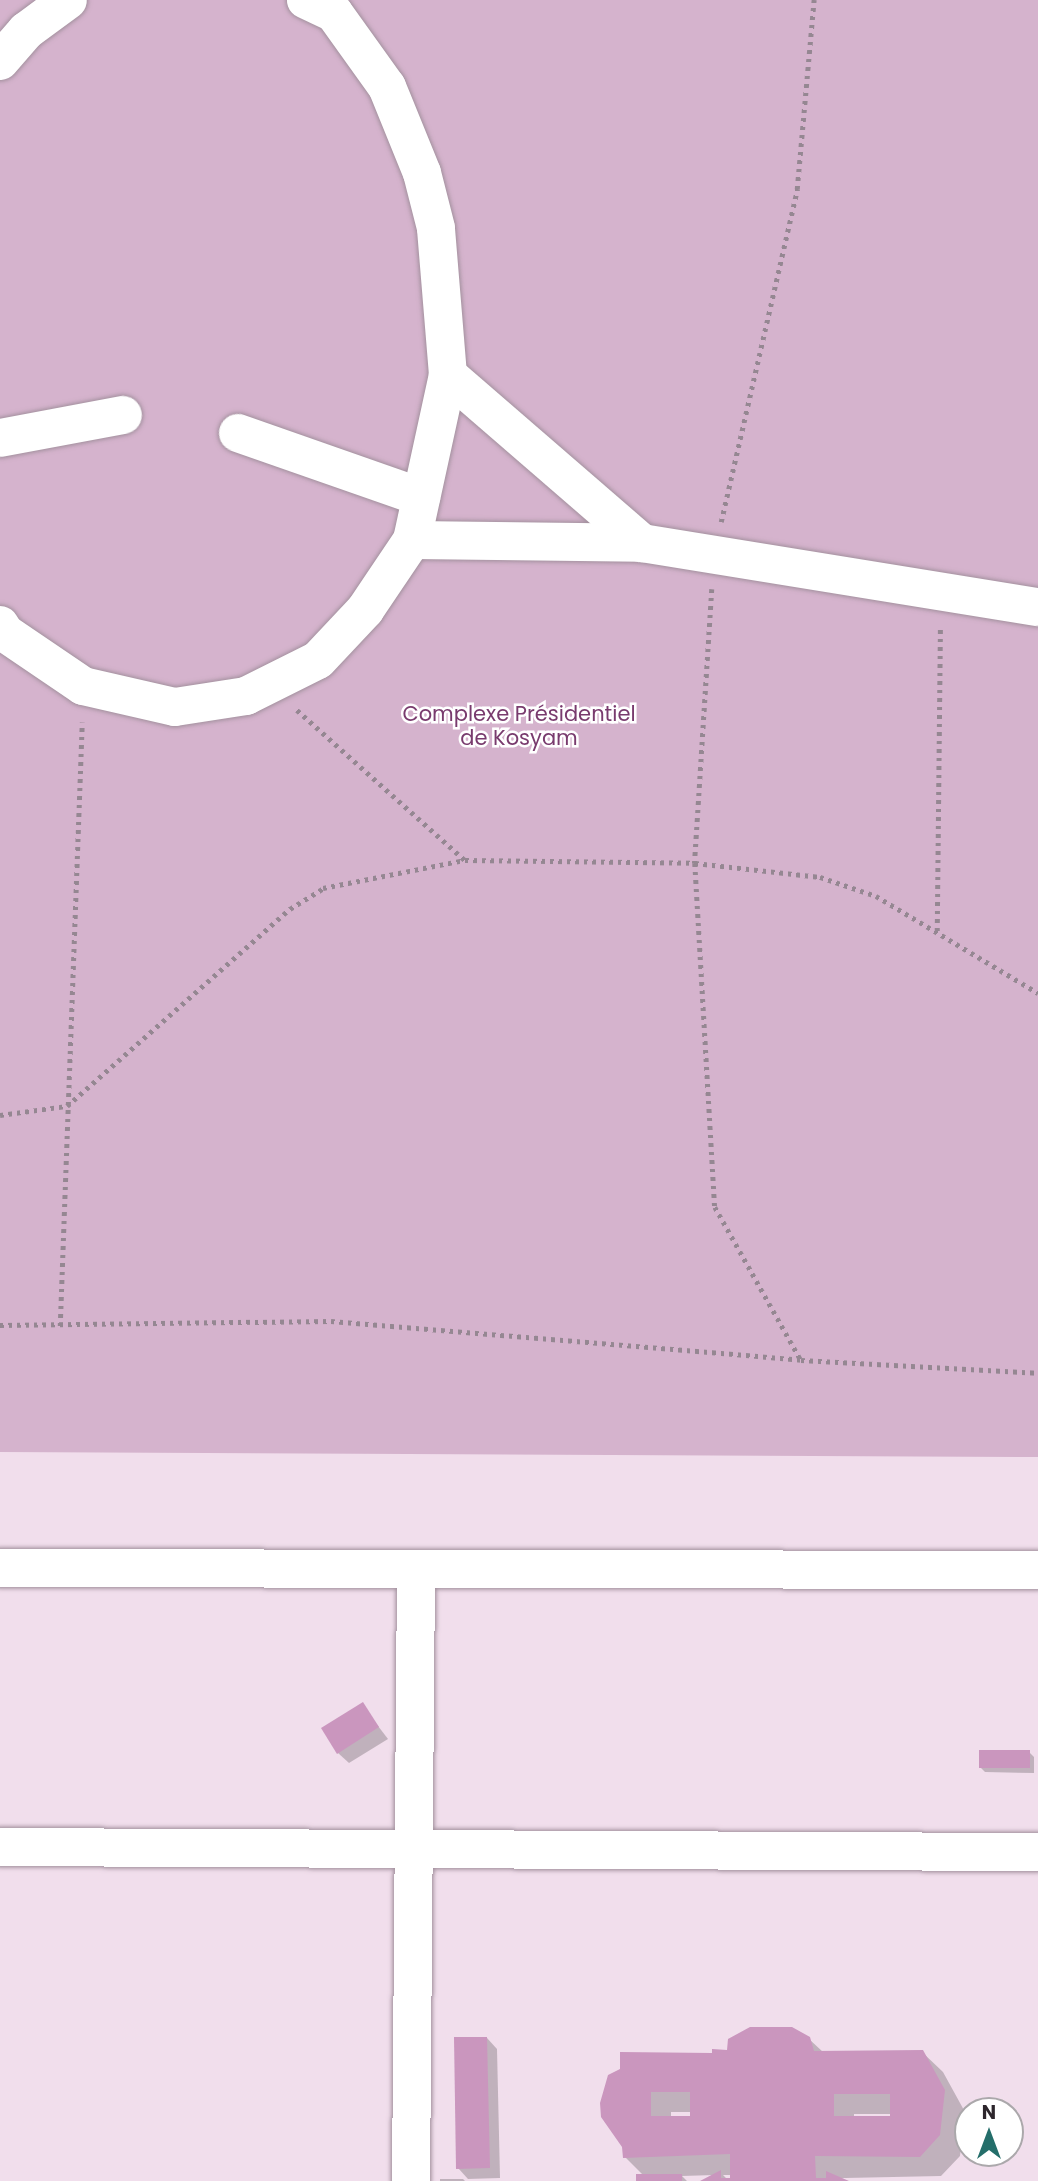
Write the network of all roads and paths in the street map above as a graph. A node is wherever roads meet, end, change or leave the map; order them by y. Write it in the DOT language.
graph roads {
  1 [pos="68,0"];
  2 [pos="306,0"];
  3 [pos="814,0"];
  4 [pos="0,61"];
  5 [pos="448,374"];
  6 [pos="123,415"];
  7 [pos="238,433"];
  8 [pos="0,438"];
  9 [pos="421,497"];
  10 [pos="412,540"];
  11 [pos="642,542"];
  12 [pos="714,554"];
  13 [pos="941,591"];
  14 [pos="1038,607"];
  15 [pos="0,625"];
  16 [pos="83,687"];
  17 [pos="270,687"];
  18 [pos="465,860"];
  19 [pos="695,863"];
  20 [pos="937,931"];
  21 [pos="1038,993"];
  22 [pos="67,1106"];
  23 [pos="0,1115"];
  24 [pos="0,1325"];
  25 [pos="60,1326"];
  26 [pos="801,1360"];
  27 [pos="1038,1373"];
  28 [pos="0,1568"];
  29 [pos="416,1569"];
  30 [pos="1038,1570"];
  31 [pos="0,1847"];
  32 [pos="413,1849"];
  33 [pos="1038,1852"];
  34 [pos="411,2181"];
  1 -- 4 [label="lane"];
  2 -- 5 [label="lane"];
  3 -- 12 [label="path"];
  5 -- 9 [label="lane"];
  5 -- 11 [label="lane"];
  6 -- 8 [label="lane"];
  7 -- 9 [label="lane"];
  9 -- 10 [label="lane"];
  10 -- 11 [label="lane"];
  10 -- 17 [label="lane"];
  11 -- 12 [label="lane"];
  12 -- 13 [label="lane"];
  12 -- 19 [label="path"];
  13 -- 14 [label="lane"];
  13 -- 20 [label="path"];
  15 -- 16 [label="lane"];
  16 -- 17 [label="lane"];
  16 -- 22 [label="path"];
  17 -- 18 [label="path"];
  18 -- 19 [label="path"];
  18 -- 22 [label="path"];
  19 -- 20 [label="path"];
  19 -- 26 [label="path"];
  20 -- 21 [label="path"];
  22 -- 23 [label="path"];
  22 -- 25 [label="path"];
  24 -- 25 [label="path"];
  25 -- 26 [label="path"];
  26 -- 27 [label="path"];
  28 -- 29 [label="lane"];
  29 -- 30 [label="lane"];
  29 -- 32 [label="lane"];
  31 -- 32 [label="lane"];
  32 -- 33 [label="lane"];
  32 -- 34 [label="lane"];
}
